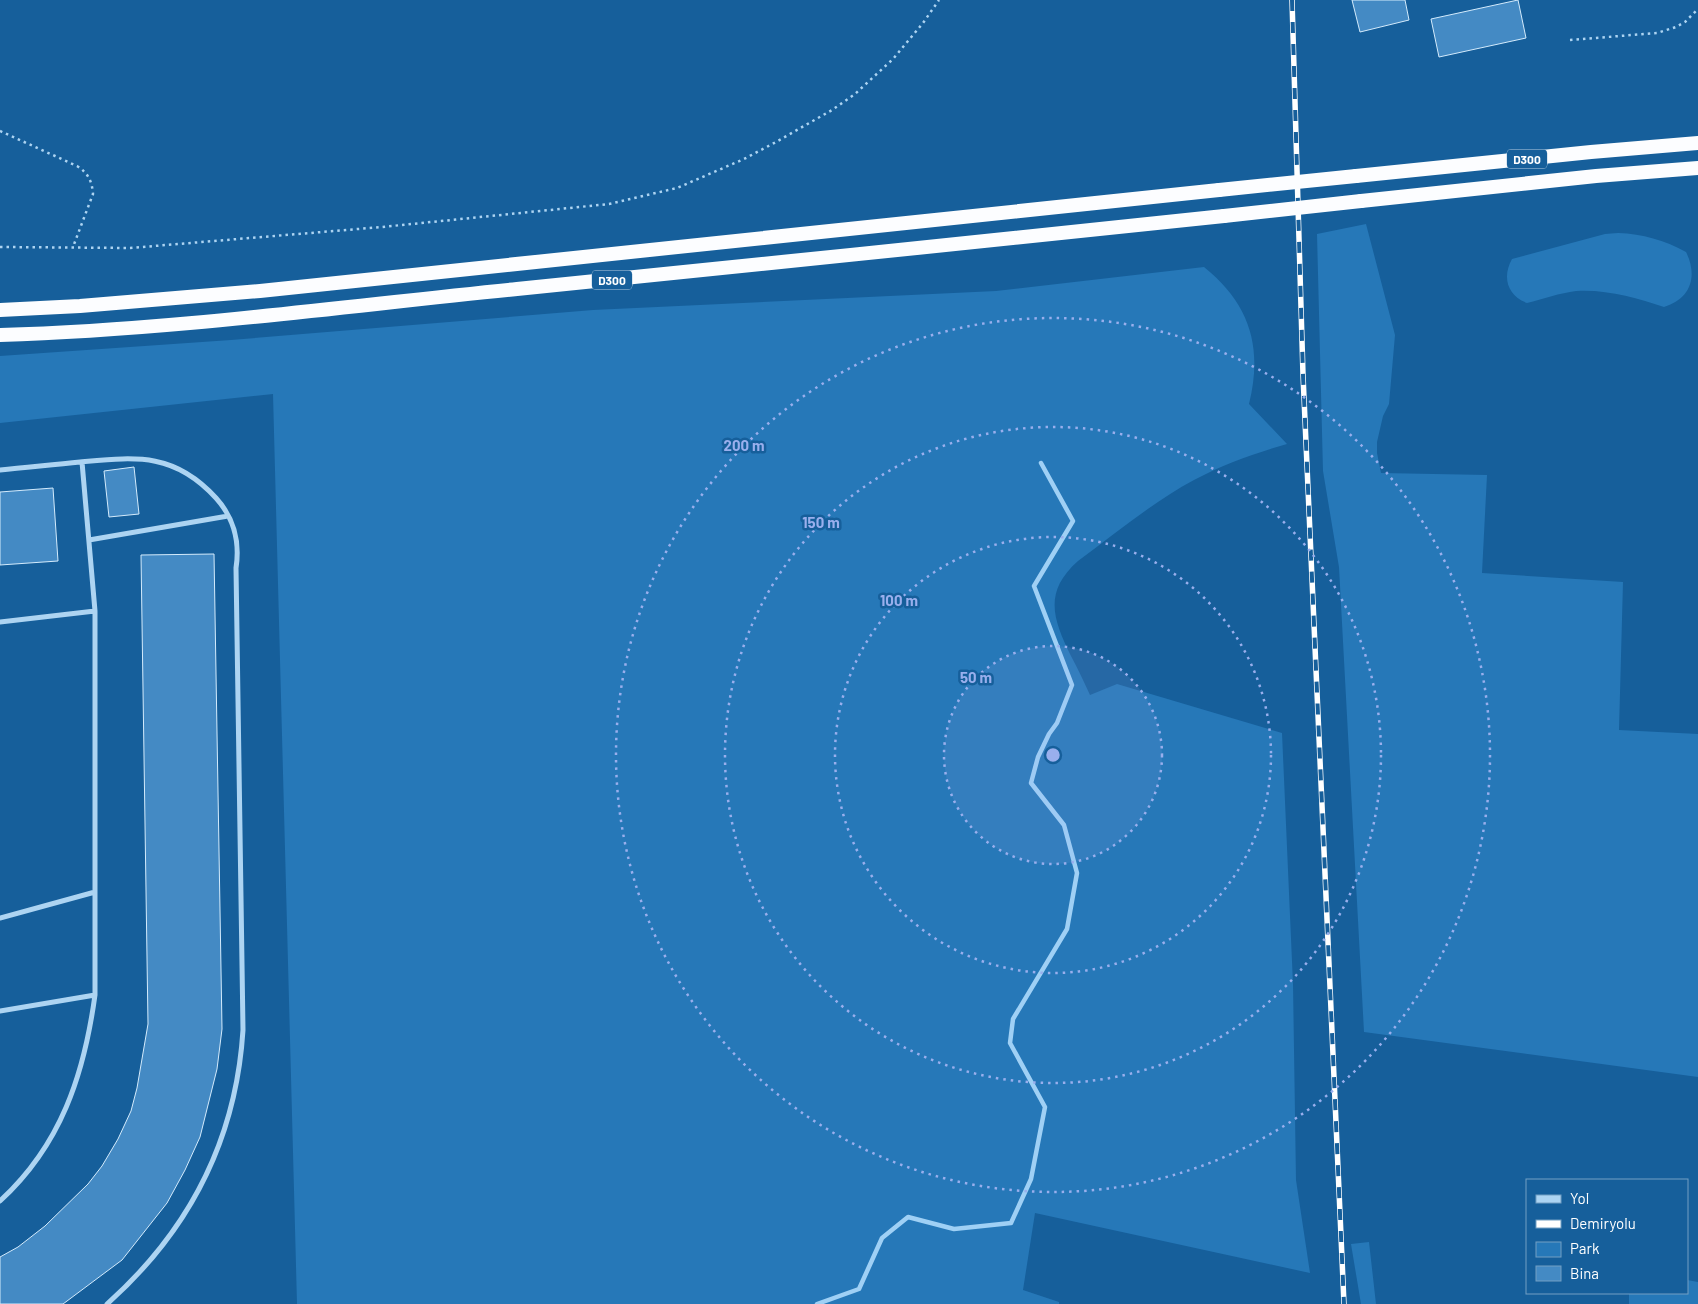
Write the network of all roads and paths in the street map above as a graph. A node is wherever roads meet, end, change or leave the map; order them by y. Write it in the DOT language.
graph roads {
  1 [pos="939,0"];
  2 [pos="1698,9"];
  3 [pos="1570,40"];
  4 [pos="0,131"];
  5 [pos="1698,143"];
  6 [pos="1698,168"];
  7 [pos="73,247"];
  8 [pos="0,248"];
  9 [pos="0,310"];
  10 [pos="0,335"];
  11 [pos="82,462"];
  12 [pos="0,470"];
  13 [pos="228,516"];
  14 [pos="89,540"];
  15 [pos="95,610"];
  16 [pos="0,622"];
  17 [pos="95,892"];
  18 [pos="0,918"];
  19 [pos="95,995"];
  20 [pos="0,1011"];
  21 [pos="0,1201"];
  22 [pos="106,1304"];
  1 -- 7 [label="path"];
  2 -- 3 [label="path"];
  4 -- 7 [label="path"];
  5 -- 9 [label="highway, D300, bridge"];
  6 -- 10 [label="highway, D300, bridge"];
  7 -- 8 [label="path"];
  11 -- 12 [label="street"];
  11 -- 13 [label="street"];
  11 -- 14 [label="street"];
  13 -- 14 [label="street"];
  13 -- 22 [label="street"];
  14 -- 15 [label="street"];
  15 -- 16 [label="street"];
  15 -- 17 [label="street"];
  17 -- 18 [label="street"];
  17 -- 19 [label="street"];
  19 -- 20 [label="street"];
  19 -- 21 [label="street"];
}
